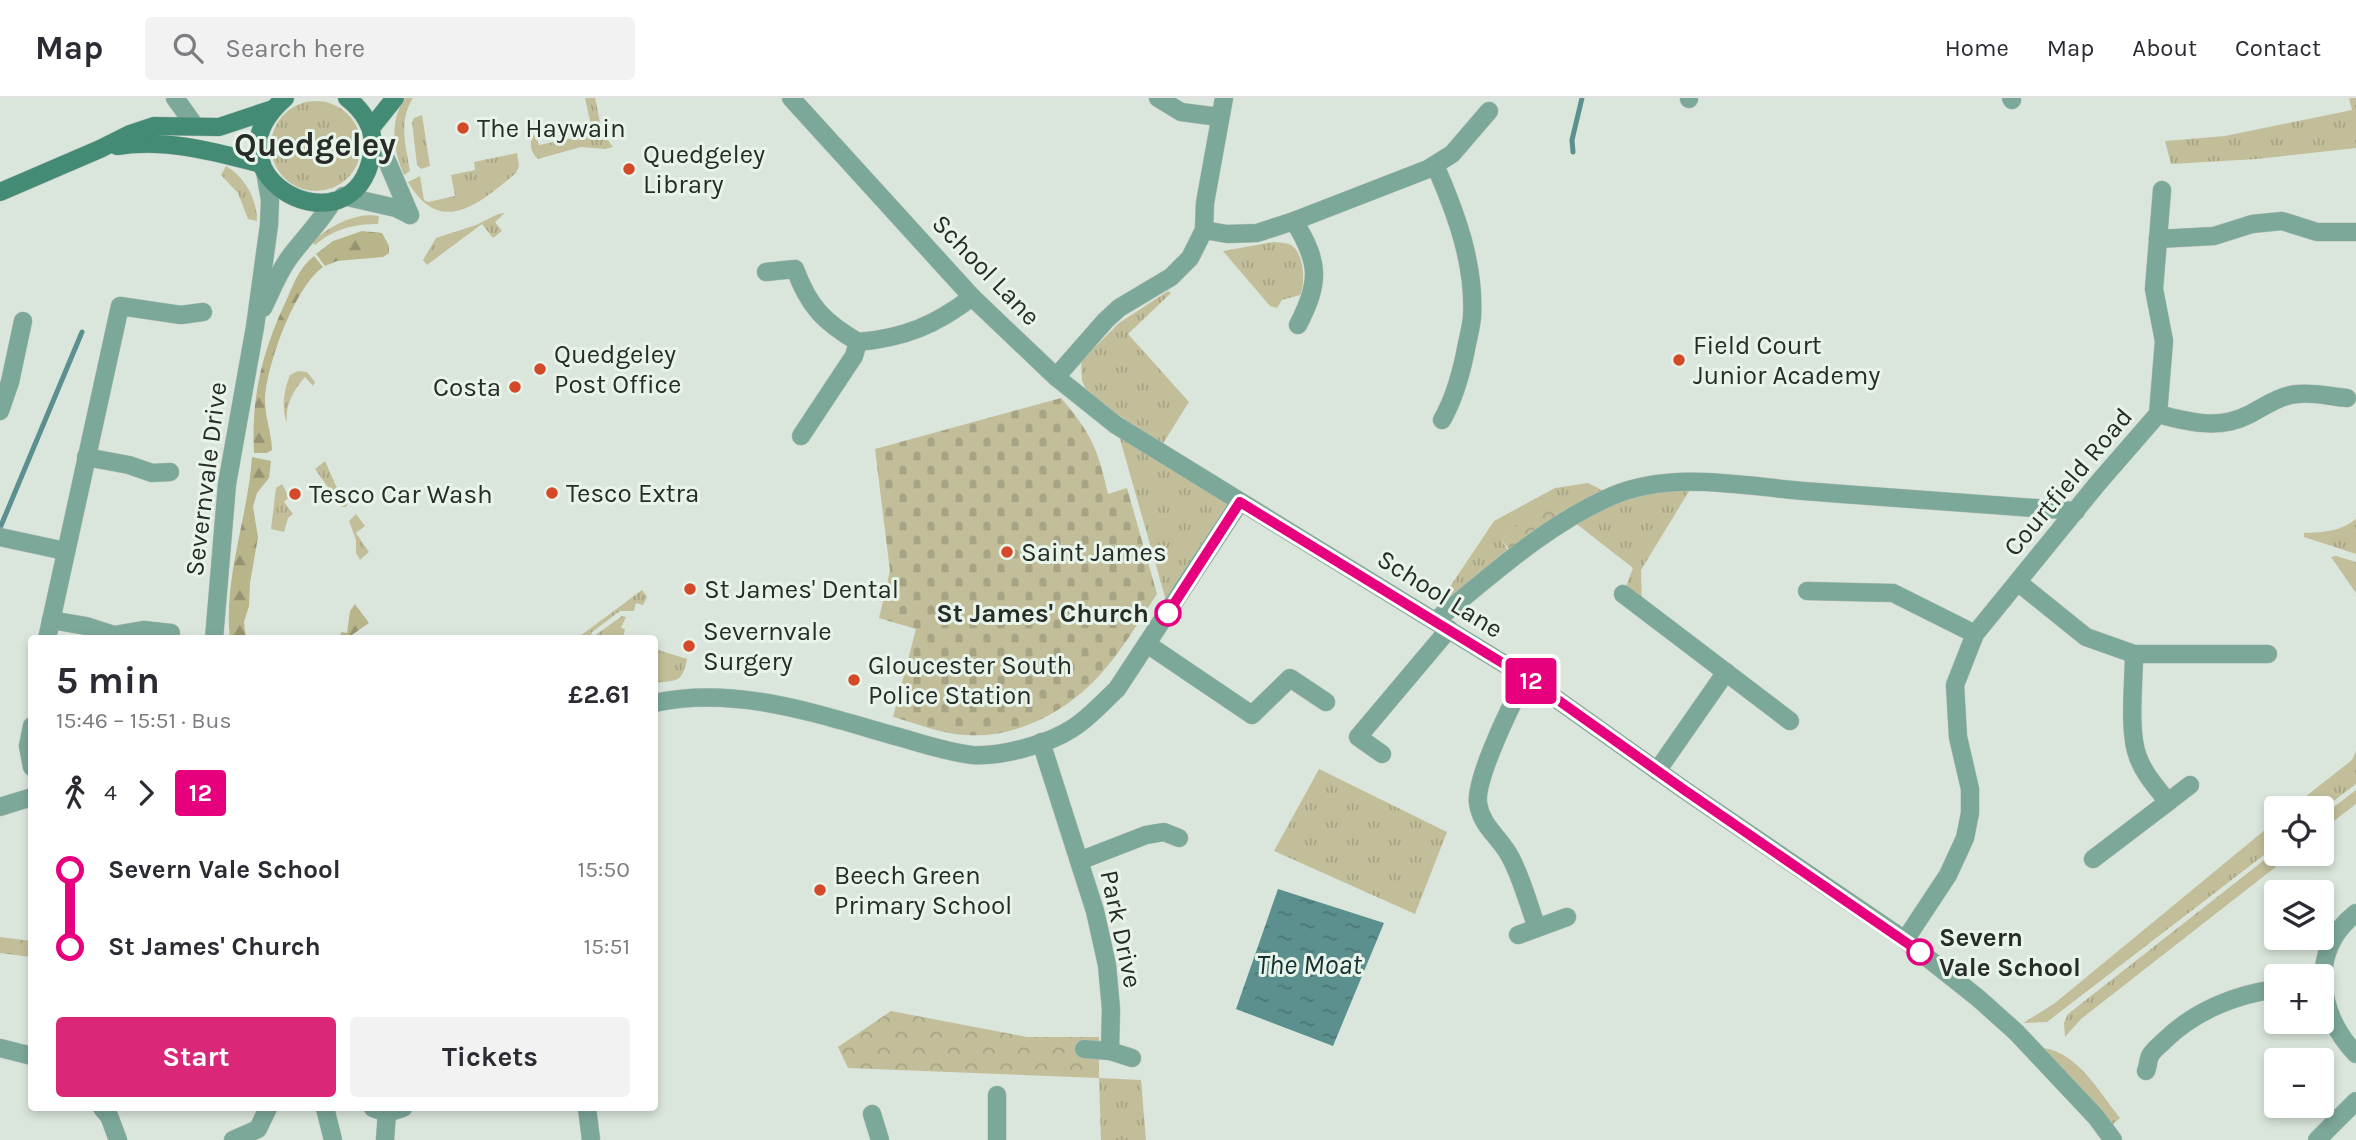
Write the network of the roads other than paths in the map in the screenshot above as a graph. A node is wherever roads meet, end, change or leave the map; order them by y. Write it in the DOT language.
graph roads {
  1 [pos="175,98"];
  2 [pos="347,98"];
  3 [pos="395,98"];
  4 [pos="791,98"];
  5 [pos="1158,98"];
  6 [pos="1224,98"];
  7 [pos="279,103"];
  8 [pos="1489,111"];
  9 [pos="1219,117"];
  10 [pos="195,126"];
  11 [pos="372,136"];
  12 [pos="100,149"];
  13 [pos="1435,165"];
  14 [pos="263,167"];
  15 [pos="2162,190"];
  16 [pos="0,192"];
  17 [pos="338,199"];
  18 [pos="1294,221"];
  19 [pos="1203,230"];
  20 [pos="2356,232"];
  21 [pos="2158,239"];
  22 [pos="766,272"];
  23 [pos="972,297"];
  24 [pos="203,312"];
  25 [pos="23,321"];
  26 [pos="1298,325"];
  27 [pos="255,327"];
  28 [pos="858,342"];
  29 [pos="1056,377"];
  30 [pos="2347,398"];
  31 [pos="0,411"];
  32 [pos="2158,414"];
  33 [pos="1442,420"];
  34 [pos="801,436"];
  35 [pos="86,457"];
  36 [pos="170,472"];
  37 [pos="1240,502"];
  38 [pos="2076,511"];
  39 [pos="0,537"];
  40 [pos="65,551"];
  41 [pos="2019,583"];
  42 [pos="1807,591"];
  43 [pos="1623,594"];
  44 [pos="51,620"];
  45 [pos="1442,625"];
  46 [pos="172,634"];
  47 [pos="1975,634"];
  48 [pos="48,635"];
  49 [pos="214,635"];
  50 [pos="1147,644"];
  51 [pos="2134,654"];
  52 [pos="2268,654"];
  53 [pos="1726,672"];
  54 [pos="1527,678"];
  55 [pos="658,702"];
  56 [pos="1326,702"];
  57 [pos="1790,721"];
  58 [pos="1041,743"];
  59 [pos="1382,754"];
  60 [pos="1657,771"];
  61 [pos="2190,785"];
  62 [pos="28,798"];
  63 [pos="2168,802"];
  64 [pos="0,807"];
  65 [pos="1180,838"];
  66 [pos="2093,859"];
  67 [pos="1079,860"];
  68 [pos="2356,913"];
  69 [pos="1567,917"];
  70 [pos="1538,928"];
  71 [pos="1518,935"];
  72 [pos="1905,940"];
  73 [pos="2324,964"];
  74 [pos="2264,992"];
  75 [pos="2334,1025"];
  76 [pos="0,1048"];
  77 [pos="1084,1049"];
  78 [pos="1110,1051"];
  79 [pos="2356,1054"];
  80 [pos="28,1055"];
  81 [pos="1132,1058"];
  82 [pos="2146,1072"];
  83 [pos="997,1095"];
  84 [pos="2356,1101"];
  85 [pos="105,1111"];
  86 [pos="267,1111"];
  87 [pos="325,1111"];
  88 [pos="387,1111"];
  89 [pos="587,1111"];
  90 [pos="872,1114"];
  91 [pos="118,1140"];
  92 [pos="233,1140"];
  93 [pos="333,1140"];
  94 [pos="385,1140"];
  95 [pos="591,1140"];
  96 [pos="880,1140"];
  97 [pos="997,1140"];
  98 [pos="2113,1140"];
  99 [pos="2317,1140"];
  1 -- 10 [label="street"];
  2 -- 11 [label="main road"];
  3 -- 11 [label="main road"];
  4 -- 23 [label="street, School Lane"];
  5 -- 9 [label="street"];
  6 -- 9 [label="street"];
  7 -- 10 [label="main road"];
  7 -- 14 [label="main road"];
  8 -- 13 [label="street"];
  9 -- 19 [label="street"];
  10 -- 12 [label="main road"];
  11 -- 17 [label="main road"];
  11 -- 17 [label="street"];
  12 -- 14 [label="main road"];
  12 -- 16 [label="main road"];
  13 -- 18 [label="street"];
  13 -- 33 [label="street"];
  14 -- 17 [label="main road"];
  14 -- 27 [label="street, Severnvale Drive"];
  15 -- 21 [label="street, Courtfield Road"];
  17 -- 27 [label="street, Severnvale Drive"];
  18 -- 19 [label="street"];
  18 -- 26 [label="street"];
  19 -- 29 [label="street"];
  20 -- 21 [label="street"];
  21 -- 32 [label="street, Courtfield Road"];
  22 -- 28 [label="street"];
  23 -- 28 [label="street"];
  23 -- 29 [label="street, School Lane"];
  24 -- 35 [label="street"];
  25 -- 31 [label="street"];
  27 -- 49 [label="street, Severnvale Drive"];
  28 -- 34 [label="street"];
  29 -- 37 [label="street, School Lane"];
  30 -- 32 [label="street, Courtfield Road"];
  32 -- 38 [label="street, Courtfield Road"];
  35 -- 36 [label="street"];
  35 -- 40 [label="street"];
  37 -- 45 [label="street, School Lane"];
  37 -- 50 [label="street"];
  38 -- 41 [label="street, Courtfield Road"];
  38 -- 45 [label="street"];
  39 -- 40 [label="street"];
  40 -- 44 [label="street"];
  41 -- 47 [label="street, Courtfield Road"];
  41 -- 51 [label="street, Courtfield Road"];
  42 -- 47 [label="street"];
  43 -- 53 [label="street"];
  44 -- 46 [label="street"];
  44 -- 48 [label="street"];
  45 -- 54 [label="street, School Lane"];
  45 -- 59 [label="street"];
  47 -- 72 [label="street, Courtfield Road"];
  50 -- 56 [label="street"];
  50 -- 58 [label="street"];
  51 -- 52 [label="street, Courtfield Road"];
  51 -- 63 [label="street"];
  53 -- 57 [label="street"];
  53 -- 60 [label="street"];
  54 -- 60 [label="street, School Lane"];
  54 -- 70 [label="street"];
  55 -- 58 [label="street"];
  58 -- 67 [label="street, Park Drive"];
  60 -- 72 [label="street, School Lane"];
  61 -- 63 [label="street"];
  62 -- 64 [label="street"];
  63 -- 66 [label="street"];
  65 -- 67 [label="street, Park Drive"];
  67 -- 78 [label="street, Park Drive"];
  68 -- 73 [label="street"];
  69 -- 70 [label="street"];
  70 -- 71 [label="street"];
  72 -- 98 [label="street, School Lane"];
  74 -- 82 [label="street"];
  75 -- 79 [label="street"];
  76 -- 80 [label="street"];
  77 -- 78 [label="street"];
  78 -- 81 [label="street"];
  83 -- 97 [label="street"];
  84 -- 99 [label="street"];
  85 -- 91 [label="street"];
  86 -- 92 [label="street"];
  87 -- 93 [label="street"];
  88 -- 94 [label="street"];
  89 -- 95 [label="street"];
  90 -- 96 [label="street"];
}
